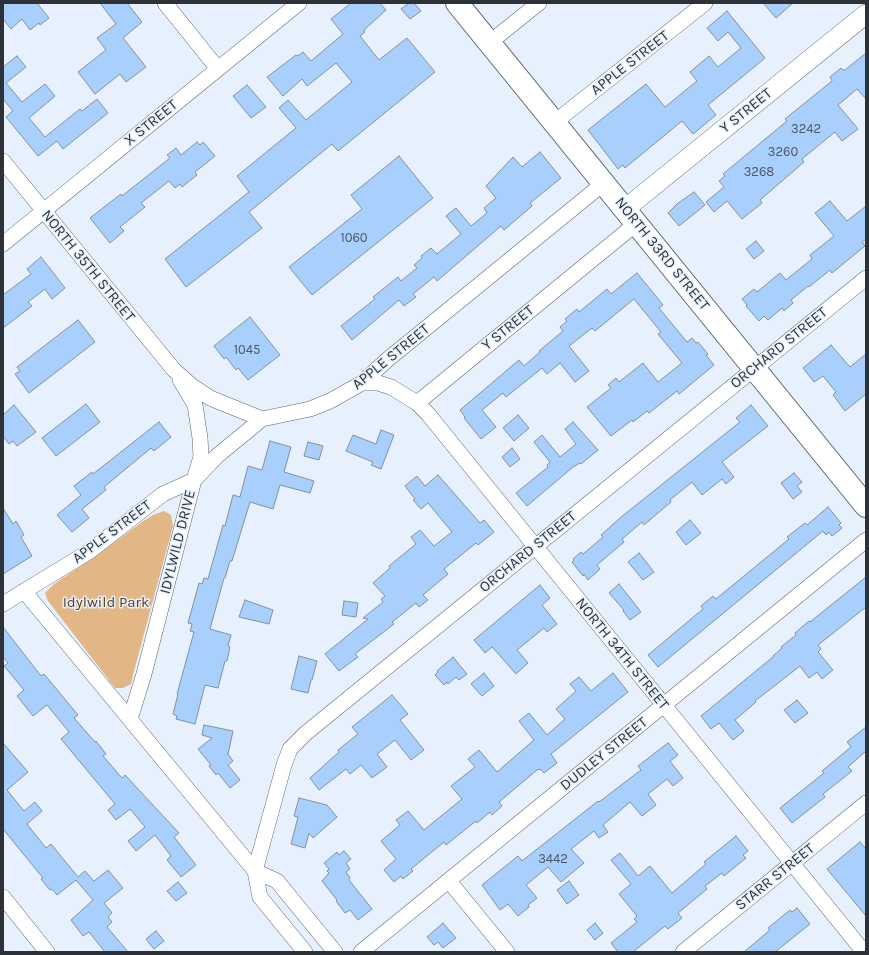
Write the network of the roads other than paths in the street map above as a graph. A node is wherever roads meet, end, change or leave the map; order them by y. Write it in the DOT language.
graph roads {
  1 [pos="165,3"];
  2 [pos="299,3"];
  3 [pos="457,3"];
  4 [pos="539,3"];
  5 [pos="705,3"];
  6 [pos="866,14"];
  7 [pos="489,42"];
  8 [pos="218,69"];
  9 [pos="555,122"];
  10 [pos="3,161"];
  11 [pos="604,183"];
  12 [pos="43,211"];
  13 [pos="631,216"];
  14 [pos="3,244"];
  15 [pos="866,278"];
  16 [pos="754,368"];
  17 [pos="174,370"];
  18 [pos="362,383"];
  19 [pos="418,403"];
  20 [pos="262,419"];
  21 [pos="194,480"];
  22 [pos="866,506"];
  23 [pos="866,540"];
  24 [pos="535,546"];
  25 [pos="24,591"];
  26 [pos="3,604"];
  27 [pos="664,705"];
  28 [pos="130,719"];
  29 [pos="866,803"];
  30 [pos="792,863"];
  31 [pos="255,871"];
  32 [pos="448,881"];
  33 [pos="3,898"];
  34 [pos="47,952"];
  35 [pos="305,952"];
  36 [pos="335,952"];
  37 [pos="361,952"];
  38 [pos="507,952"];
  39 [pos="683,952"];
  40 [pos="864,952"];
  1 -- 8 [label="street"];
  2 -- 8 [label="street, X STREET"];
  3 -- 7 [label="main road, NORTH 33RD STREET"];
  4 -- 7 [label="street"];
  5 -- 9 [label="street, APPLE STREET"];
  6 -- 13 [label="street, Y STREET"];
  7 -- 9 [label="main road, NORTH 33RD STREET"];
  8 -- 12 [label="street, X STREET"];
  9 -- 11 [label="main road, NORTH 33RD STREET"];
  10 -- 12 [label="street, NORTH 35TH STREET"];
  11 -- 13 [label="main road, NORTH 33RD STREET"];
  11 -- 18 [label="street, APPLE STREET"];
  12 -- 14 [label="street, X STREET"];
  12 -- 17 [label="street, NORTH 35TH STREET"];
  13 -- 16 [label="main road, NORTH 33RD STREET"];
  13 -- 19 [label="street, Y STREET"];
  15 -- 16 [label="street, ORCHARD STREET"];
  16 -- 22 [label="main road, NORTH 33RD STREET"];
  16 -- 24 [label="street, ORCHARD STREET"];
  17 -- 20 [label="street, NORTH 35TH STREET"];
  17 -- 21 [label="street, NORTH 35TH STREET"];
  18 -- 19 [label="street, NORTH 34TH STREET"];
  18 -- 20 [label="street, APPLE STREET"];
  19 -- 24 [label="street, NORTH 34TH STREET"];
  20 -- 21 [label="street, APPLE STREET"];
  21 -- 25 [label="street, APPLE STREET"];
  21 -- 28 [label="street, IDYLWILD DRIVE"];
  23 -- 27 [label="street, DUDLEY STREET"];
  24 -- 27 [label="street, NORTH 34TH STREET"];
  24 -- 31 [label="street, ORCHARD STREET"];
  25 -- 26 [label="street, APPLE STREET"];
  25 -- 28 [label="street"];
  27 -- 30 [label="street, NORTH 34TH STREET"];
  27 -- 32 [label="street, DUDLEY STREET"];
  28 -- 31 [label="street"];
  29 -- 30 [label="street, STARR STREET"];
  30 -- 39 [label="street, STARR STREET"];
  30 -- 40 [label="street, NORTH 34TH STREET"];
  31 -- 35 [label="street"];
  31 -- 36 [label="street"];
  32 -- 37 [label="street, DUDLEY STREET"];
  32 -- 38 [label="street"];
  33 -- 34 [label="street"];
}
